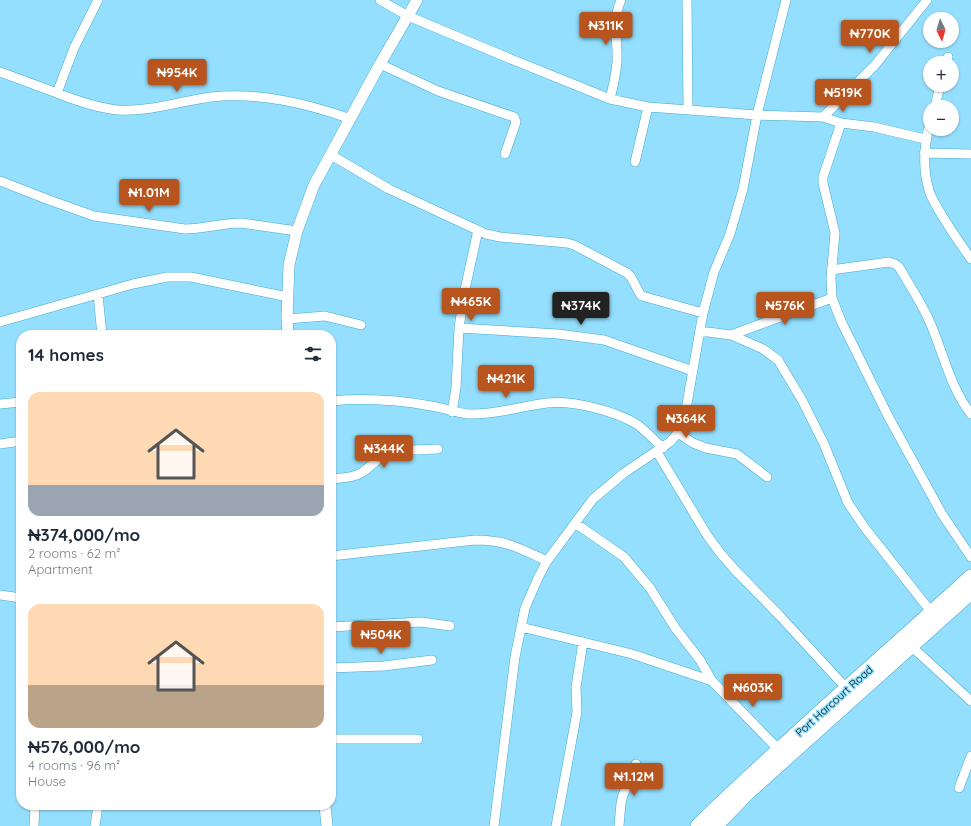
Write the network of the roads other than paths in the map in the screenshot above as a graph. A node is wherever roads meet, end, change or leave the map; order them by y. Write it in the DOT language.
graph roads {
  1 [pos="98,0"];
  2 [pos="380,0"];
  3 [pos="417,0"];
  4 [pos="621,0"];
  5 [pos="687,0"];
  6 [pos="786,0"];
  7 [pos="927,0"];
  8 [pos="408,16"];
  9 [pos="380,64"];
  10 [pos="0,72"];
  11 [pos="57,93"];
  12 [pos="610,99"];
  13 [pos="648,107"];
  14 [pos="688,110"];
  15 [pos="757,115"];
  16 [pos="823,117"];
  17 [pos="351,120"];
  18 [pos="841,123"];
  19 [pos="926,136"];
  20 [pos="925,139"];
  21 [pos="924,153"];
  22 [pos="505,154"];
  23 [pos="971,154"];
  24 [pos="331,155"];
  25 [pos="635,162"];
  26 [pos="0,181"];
  27 [pos="478,230"];
  28 [pos="297,231"];
  29 [pos="971,259"];
  30 [pos="831,270"];
  31 [pos="98,294"];
  32 [pos="288,297"];
  33 [pos="832,298"];
  34 [pos="703,313"];
  35 [pos="287,319"];
  36 [pos="0,322"];
  37 [pos="361,324"];
  38 [pos="459,328"];
  39 [pos="102,330"];
  40 [pos="288,330"];
  41 [pos="700,331"];
  42 [pos="731,335"];
  43 [pos="693,371"];
  44 [pos="336,401"];
  45 [pos="16,402"];
  46 [pos="0,404"];
  47 [pos="452,412"];
  48 [pos="971,414"];
  49 [pos="678,433"];
  50 [pos="16,442"];
  51 [pos="0,444"];
  52 [pos="438,449"];
  53 [pos="660,450"];
  54 [pos="767,477"];
  55 [pos="336,478"];
  56 [pos="576,523"];
  57 [pos="336,555"];
  58 [pos="971,557"];
  59 [pos="547,561"];
  60 [pos="971,577"];
  61 [pos="971,592"];
  62 [pos="0,595"];
  63 [pos="16,597"];
  64 [pos="932,613"];
  65 [pos="450,626"];
  66 [pos="521,627"];
  67 [pos="336,628"];
  68 [pos="583,642"];
  69 [pos="911,646"];
  70 [pos="432,660"];
  71 [pos="336,668"];
  72 [pos="712,680"];
  73 [pos="846,689"];
  74 [pos="971,701"];
  75 [pos="418,738"];
  76 [pos="336,739"];
  77 [pos="779,750"];
  78 [pos="971,756"];
  79 [pos="636,764"];
  80 [pos="959,788"];
  81 [pos="35,810"];
  82 [pos="97,810"];
  83 [pos="325,810"];
  84 [pos="34,826"];
  85 [pos="95,826"];
  86 [pos="327,826"];
  87 [pos="494,826"];
  88 [pos="556,826"];
  89 [pos="619,826"];
  90 [pos="698,826"];
  91 [pos="714,826"];
  1 -- 11 [label="street"];
  2 -- 8 [label="street"];
  3 -- 8 [label="street"];
  4 -- 12 [label="street"];
  5 -- 14 [label="street"];
  6 -- 15 [label="street"];
  7 -- 16 [label="street"];
  8 -- 9 [label="street"];
  8 -- 12 [label="street"];
  9 -- 17 [label="street"];
  9 -- 22 [label="street"];
  10 -- 11 [label="street"];
  11 -- 17 [label="street"];
  12 -- 13 [label="street"];
  13 -- 14 [label="street"];
  13 -- 25 [label="street"];
  14 -- 15 [label="street"];
  15 -- 16 [label="street"];
  15 -- 34 [label="street"];
  16 -- 18 [label="street"];
  17 -- 24 [label="street"];
  18 -- 20 [label="street"];
  18 -- 30 [label="street"];
  19 -- 20 [label="street"];
  20 -- 21 [label="street"];
  21 -- 23 [label="street"];
  21 -- 29 [label="street"];
  24 -- 27 [label="street"];
  24 -- 28 [label="street"];
  26 -- 28 [label="street"];
  27 -- 34 [label="street"];
  27 -- 38 [label="street"];
  28 -- 32 [label="street"];
  30 -- 33 [label="street"];
  30 -- 48 [label="street"];
  31 -- 32 [label="street"];
  31 -- 36 [label="street"];
  31 -- 39 [label="street"];
  32 -- 35 [label="street"];
  33 -- 42 [label="street"];
  33 -- 58 [label="street"];
  34 -- 41 [label="street"];
  35 -- 37 [label="street"];
  35 -- 40 [label="street"];
  38 -- 43 [label="street"];
  38 -- 47 [label="street"];
  41 -- 42 [label="street"];
  41 -- 43 [label="street"];
  42 -- 64 [label="street"];
  43 -- 49 [label="street"];
  44 -- 47 [label="street"];
  45 -- 46 [label="street"];
  47 -- 53 [label="street"];
  49 -- 53 [label="street"];
  49 -- 54 [label="street"];
  50 -- 51 [label="street"];
  52 -- 55 [label="street"];
  53 -- 56 [label="street"];
  53 -- 73 [label="street"];
  56 -- 59 [label="street"];
  56 -- 72 [label="street"];
  57 -- 59 [label="street"];
  59 -- 66 [label="street"];
  60 -- 64 [label="highway, Port Harcourt Road"];
  61 -- 69 [label="highway, Port Harcourt Road"];
  62 -- 63 [label="street"];
  64 -- 73 [label="highway, Port Harcourt Road"];
  65 -- 67 [label="street"];
  66 -- 68 [label="street"];
  66 -- 87 [label="street"];
  68 -- 72 [label="street"];
  68 -- 88 [label="street"];
  69 -- 74 [label="street"];
  69 -- 91 [label="highway, Port Harcourt Road"];
  70 -- 71 [label="street"];
  72 -- 77 [label="street"];
  73 -- 77 [label="highway, Port Harcourt Road"];
  75 -- 76 [label="street"];
  77 -- 90 [label="highway, Port Harcourt Road"];
  78 -- 80 [label="street"];
  79 -- 89 [label="street"];
  81 -- 84 [label="street"];
  82 -- 85 [label="street"];
  83 -- 86 [label="street"];
}
